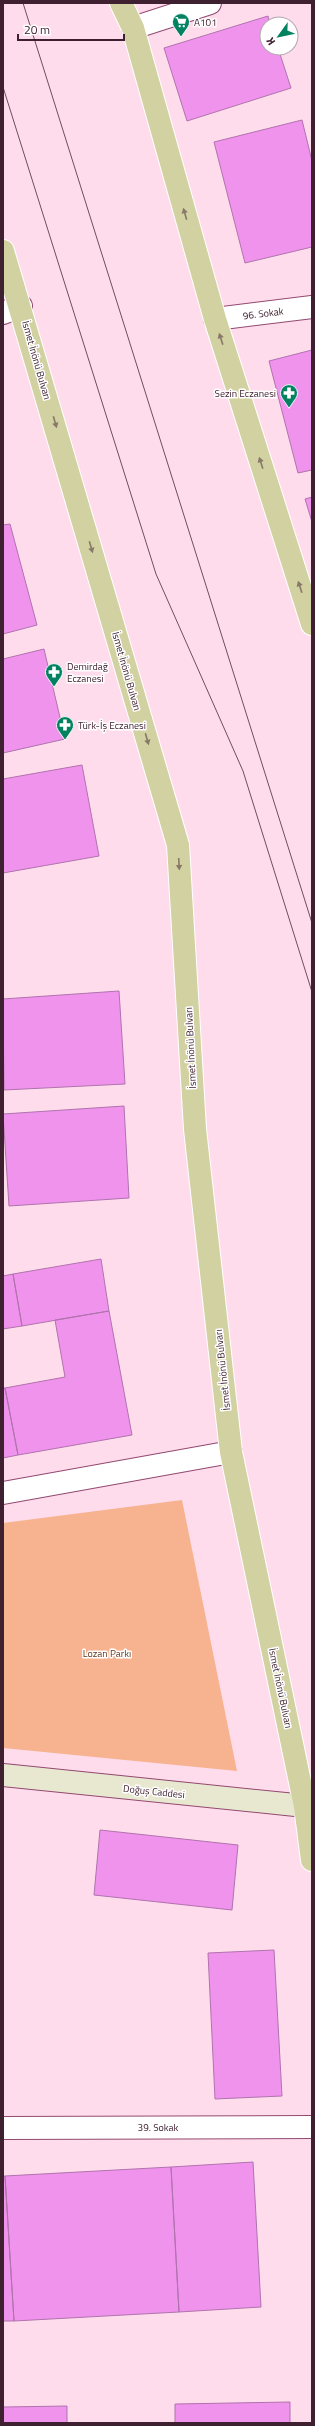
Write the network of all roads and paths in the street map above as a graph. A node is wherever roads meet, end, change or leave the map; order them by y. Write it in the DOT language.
graph roads {
  1 [pos="121,3"];
  2 [pos="210,3"];
  3 [pos="133,28"];
  4 [pos="3,251"];
  5 [pos="312,307"];
  6 [pos="12,310"];
  7 [pos="214,319"];
  8 [pos="312,624"];
  9 [pos="231,1452"];
  10 [pos="3,1493"];
  11 [pos="3,1775"];
  12 [pos="305,1806"];
  13 [pos="312,1860"];
  14 [pos="312,2127"];
  15 [pos="3,2128"];
  1 -- 3 [label="main road"];
  2 -- 3 [label="street"];
  7 -- 3 [label="main road, one-way"];
  4 -- 6 [label="main road, İsmet İnönü Bulvarı"];
  5 -- 7 [label="street, 96. Sokak"];
  6 -- 9 [label="main road, İsmet İnönü Bulvarı, one-way"];
  8 -- 7 [label="main road, one-way"];
  9 -- 10 [label="street"];
  9 -- 12 [label="main road, İsmet İnönü Bulvarı"];
  11 -- 12 [label="main road, Doğuş Caddesi"];
  12 -- 13 [label="main road, İsmet İnönü Bulvarı"];
  14 -- 15 [label="street, 39. Sokak"];
}
